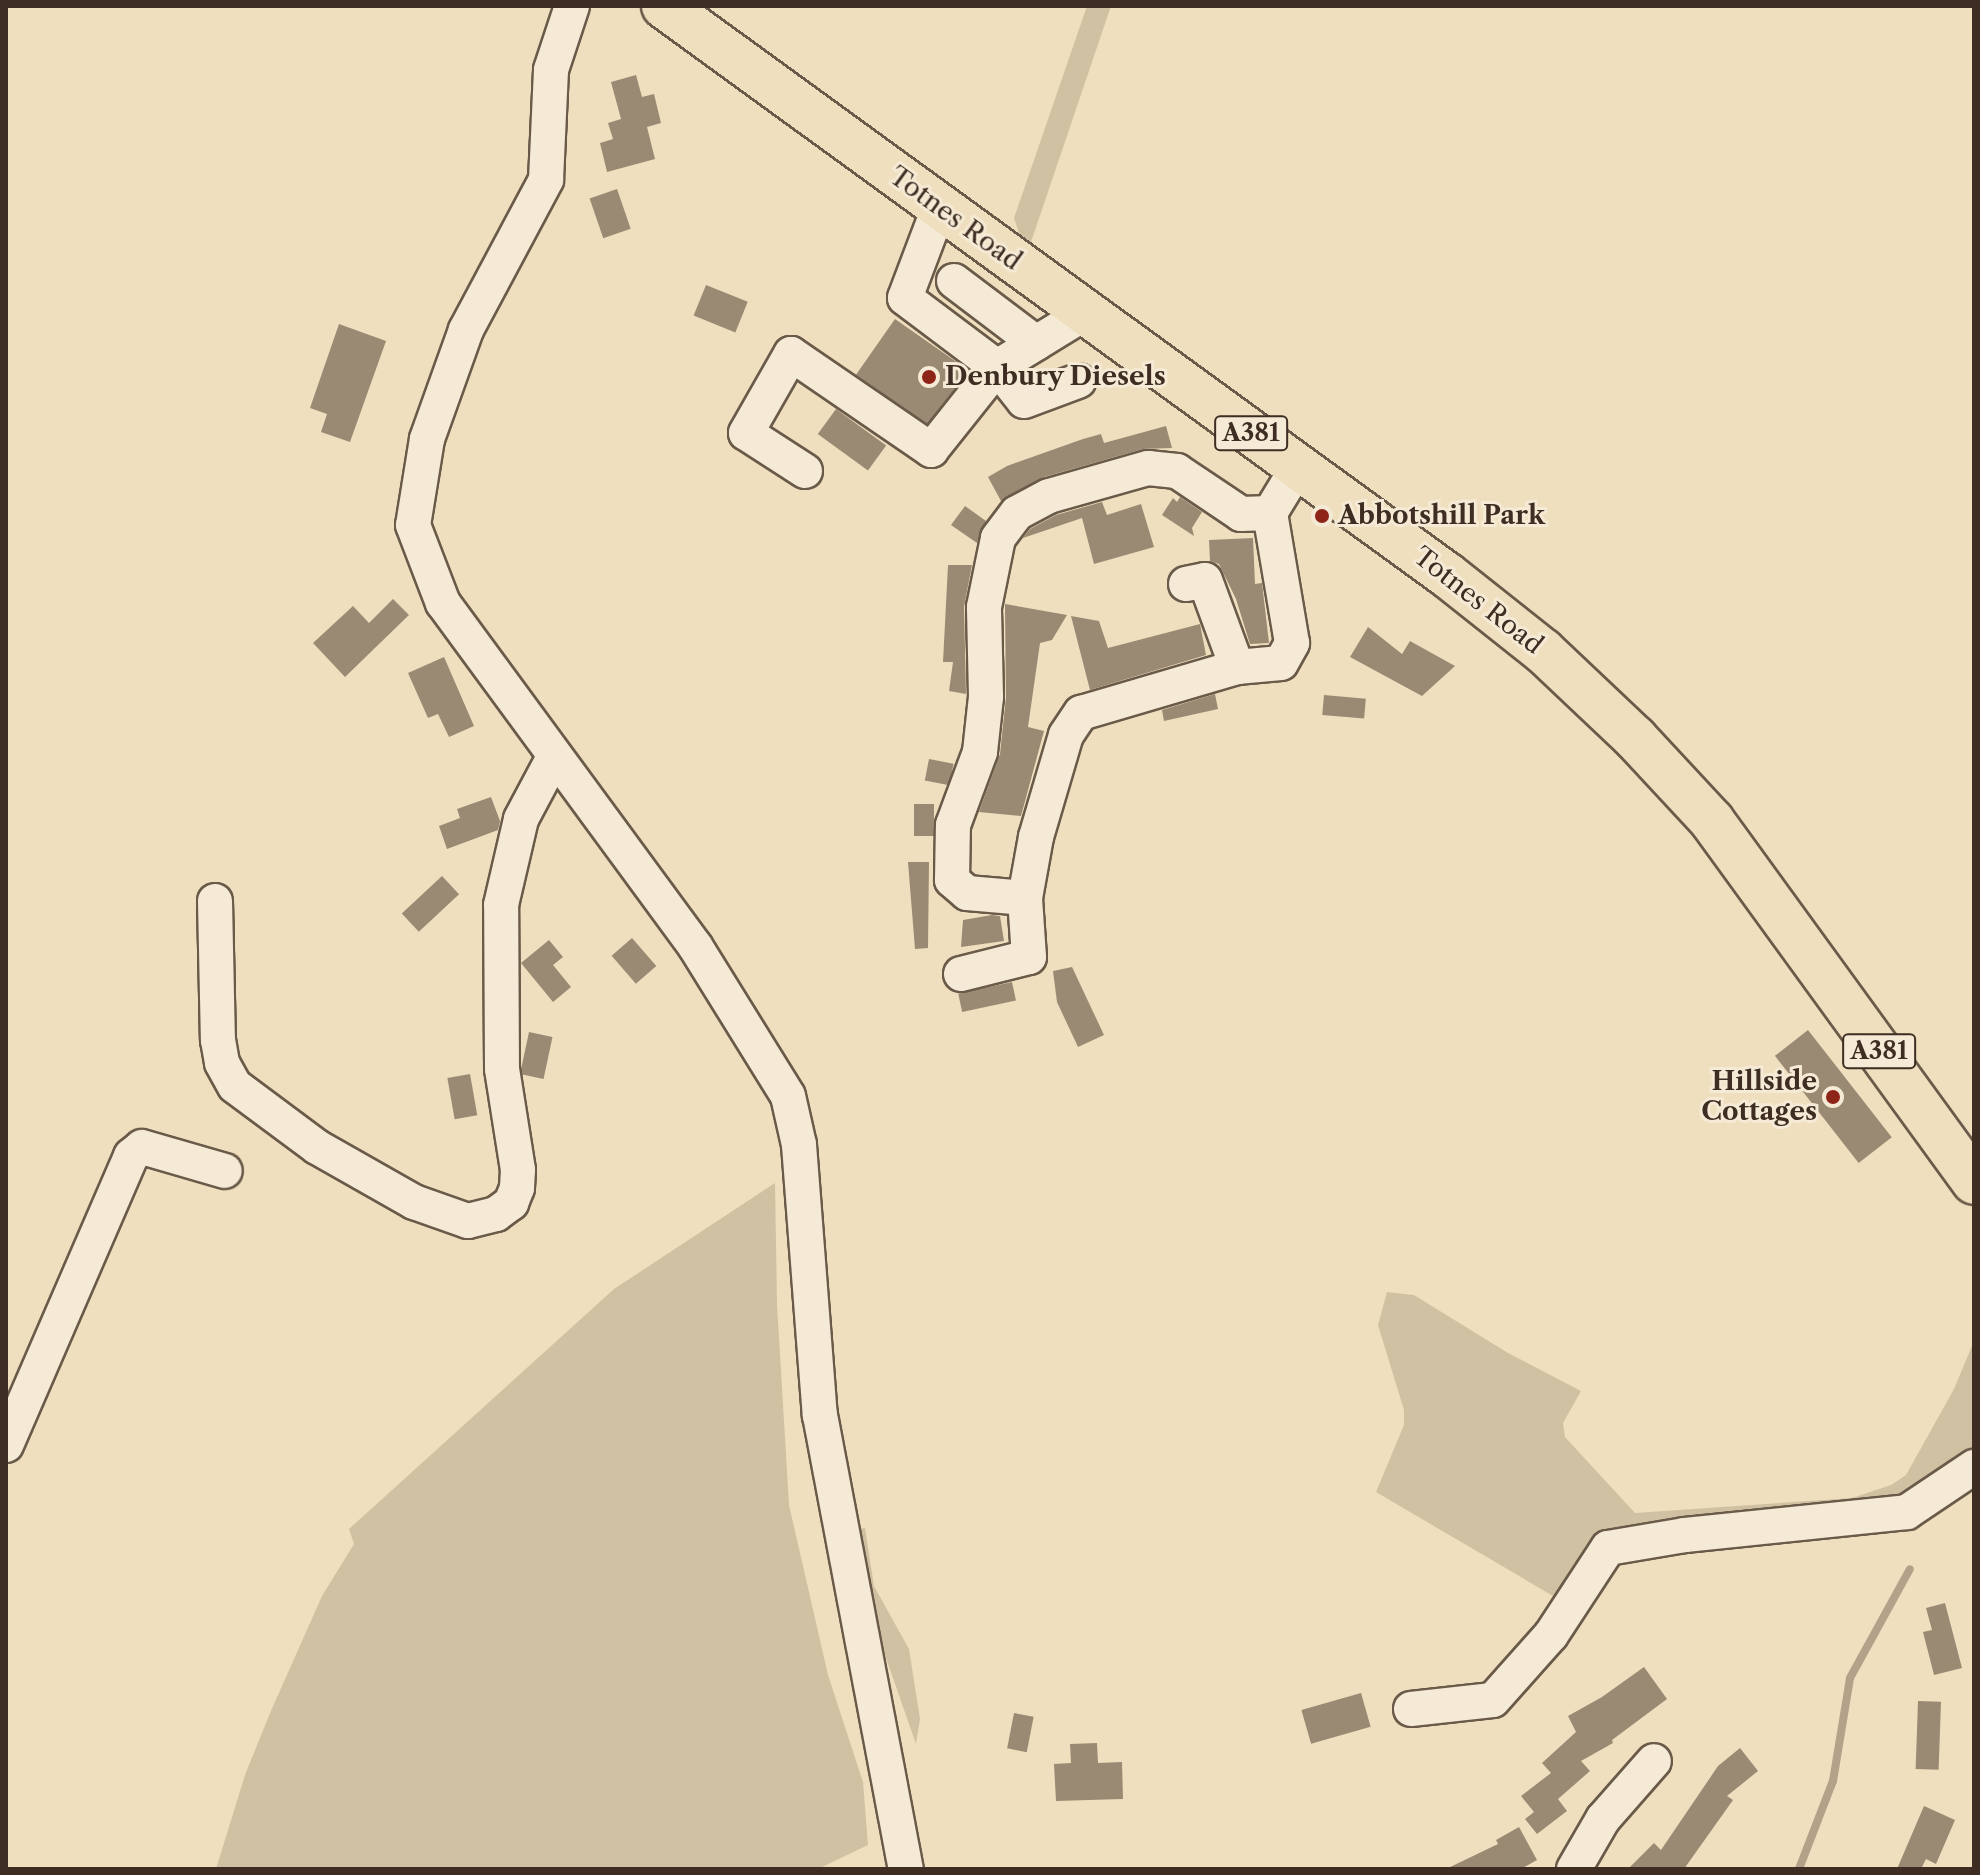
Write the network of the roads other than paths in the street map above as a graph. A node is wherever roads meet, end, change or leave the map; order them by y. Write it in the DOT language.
graph roads {
  1 [pos="572,6"];
  2 [pos="664,6"];
  3 [pos="939,208"];
  4 [pos="954,281"];
  5 [pos="1085,313"];
  6 [pos="1036,343"];
  7 [pos="997,367"];
  8 [pos="1078,381"];
  9 [pos="1298,467"];
  10 [pos="805,471"];
  11 [pos="1270,513"];
  12 [pos="1186,584"];
  13 [pos="1237,667"];
  14 [pos="554,757"];
  15 [pos="1025,898"];
  16 [pos="215,901"];
  17 [pos="961,974"];
  18 [pos="225,1171"];
  19 [pos="1974,1182"];
  20 [pos="6,1445"];
  21 [pos="1974,1467"];
  22 [pos="1411,1709"];
  23 [pos="1654,1761"];
  24 [pos="906,1869"];
  25 [pos="1574,1869"];
  1 -- 14 [label="street"];
  2 -- 3 [label="main road, Totnes Road / A381"];
  3 -- 5 [label="main road, Totnes Road / A381"];
  3 -- 7 [label="street"];
  4 -- 6 [label="street"];
  5 -- 6 [label="street"];
  5 -- 9 [label="main road, Totnes Road / A381"];
  6 -- 7 [label="street"];
  7 -- 8 [label="street"];
  7 -- 10 [label="street"];
  9 -- 11 [label="street"];
  9 -- 19 [label="main road, Totnes Road / A381"];
  11 -- 13 [label="street"];
  11 -- 15 [label="street"];
  12 -- 13 [label="street"];
  13 -- 15 [label="street"];
  14 -- 16 [label="street"];
  14 -- 24 [label="street"];
  15 -- 17 [label="street"];
  18 -- 20 [label="street"];
  21 -- 22 [label="street"];
  23 -- 25 [label="street"];
}
